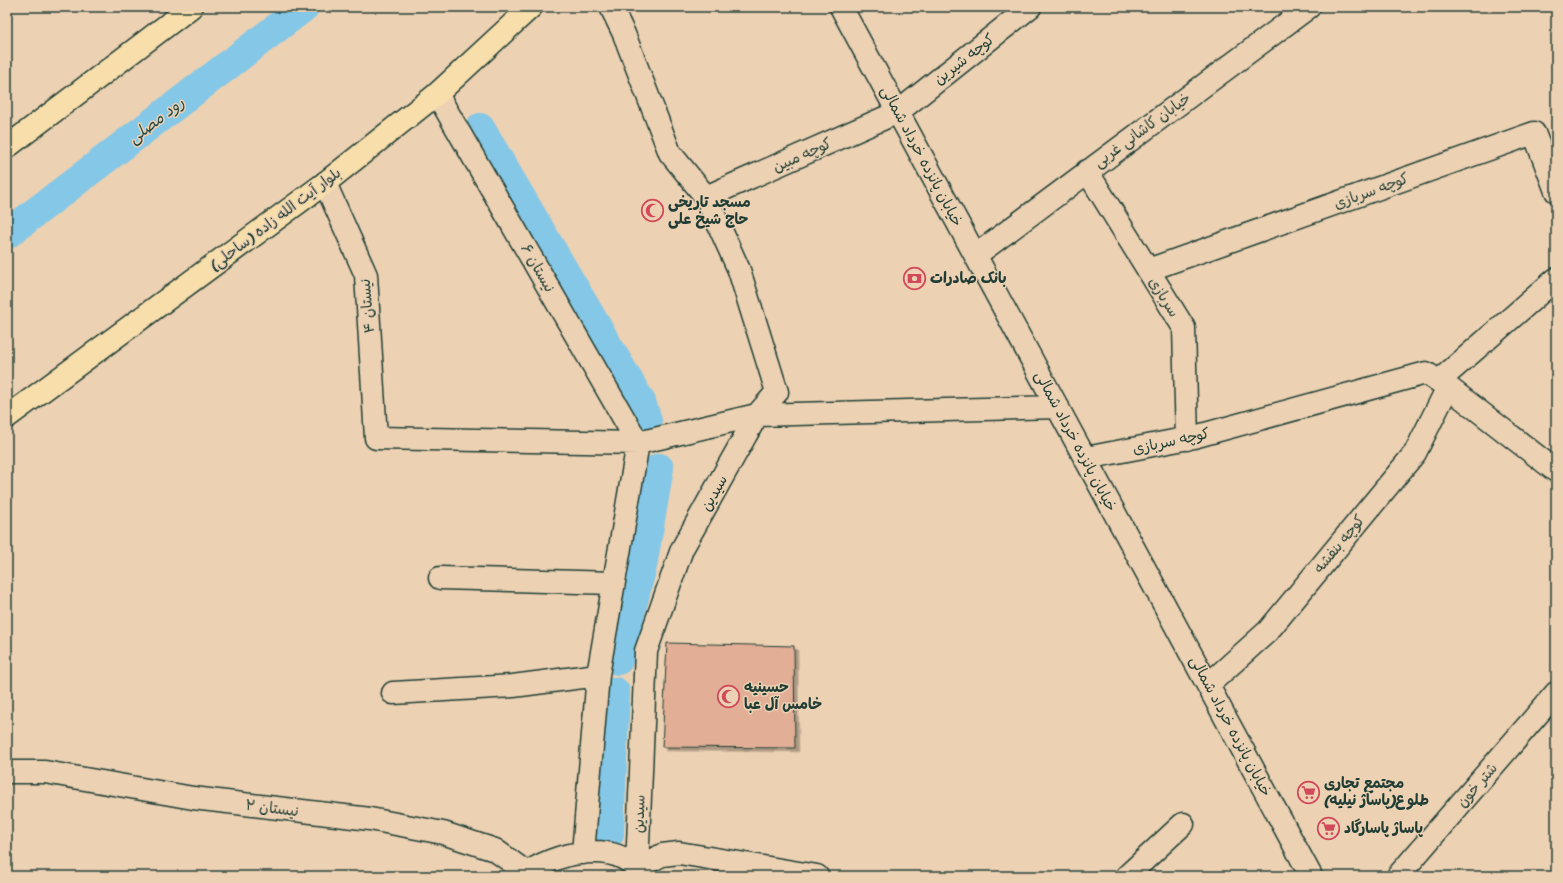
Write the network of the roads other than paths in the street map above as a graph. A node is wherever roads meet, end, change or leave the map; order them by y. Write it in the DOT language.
graph roads {
  1 [pos="191,7"];
  2 [pos="531,7"];
  3 [pos="611,7"];
  4 [pos="842,7"];
  5 [pos="1030,7"];
  6 [pos="1310,7"];
  7 [pos="437,94"];
  8 [pos="898,112"];
  9 [pos="7,147"];
  10 [pos="1087,171"];
  11 [pos="325,183"];
  12 [pos="1556,191"];
  13 [pos="706,198"];
  14 [pos="976,255"];
  15 [pos="1148,270"];
  16 [pos="1556,279"];
  17 [pos="1443,384"];
  18 [pos="1058,407"];
  19 [pos="757,415"];
  20 [pos="7,417"];
  21 [pos="1187,439"];
  22 [pos="638,443"];
  23 [pos="1086,458"];
  24 [pos="1556,471"];
  25 [pos="440,578"];
  26 [pos="613,583"];
  27 [pos="598,675"];
  28 [pos="1208,685"];
  29 [pos="393,693"];
  30 [pos="1556,693"];
  31 [pos="7,772"];
  32 [pos="1183,824"];
  33 [pos="583,853"];
  34 [pos="640,872"];
  35 [pos="525,875"];
  36 [pos="817,876"];
  37 [pos="1127,876"];
  38 [pos="1311,876"];
  39 [pos="1398,876"];
  1 -- 9 [label="main road"];
  2 -- 7 [label="main road, بلوار آیت الله زاده (ساحلی)"];
  3 -- 13 [label="street"];
  4 -- 8 [label="street, خیابان پانزده خرداد شمالی"];
  5 -- 8 [label="street, کوچه شیرین"];
  6 -- 10 [label="street, خیابان کاشانی غربی"];
  7 -- 11 [label="main road, بلوار آیت الله زاده (ساحلی)"];
  7 -- 22 [label="street, نیستان ۶"];
  8 -- 13 [label="street, کوچه مبین"];
  8 -- 14 [label="street, خیابان پانزده خرداد شمالی"];
  10 -- 14 [label="street, خیابان کاشانی غربی"];
  10 -- 15 [label="street, سربازی"];
  11 -- 20 [label="main road, بلوار آیت الله زاده (ساحلی)"];
  11 -- 22 [label="street, نیستان ۴"];
  12 -- 15 [label="street, کوچه سربازی"];
  13 -- 19 [label="street, سیدین"];
  14 -- 18 [label="street, خیابان پانزده خرداد شمالی"];
  15 -- 21 [label="street, سربازی"];
  16 -- 17 [label="street"];
  17 -- 21 [label="street, کوچه سربازی"];
  17 -- 24 [label="street, کوچه سربازی"];
  17 -- 28 [label="street, کوچه بنفشه"];
  18 -- 19 [label="street"];
  18 -- 23 [label="street, خیابان پانزده خرداد شمالی"];
  19 -- 22 [label="street"];
  19 -- 34 [label="street, سیدین"];
  21 -- 23 [label="street, کوچه سربازی"];
  22 -- 26 [label="street"];
  23 -- 28 [label="street, خیابان پانزده خرداد شمالی"];
  25 -- 26 [label="street"];
  26 -- 27 [label="street"];
  27 -- 29 [label="street"];
  27 -- 33 [label="street"];
  28 -- 38 [label="street, خیابان پانزده خرداد شمالی"];
  30 -- 39 [label="street, شتر خون"];
  31 -- 35 [label="street, نیستان ۲"];
  32 -- 37 [label="street"];
  33 -- 34 [label="street"];
  33 -- 35 [label="street"];
  34 -- 36 [label="street"];
}
